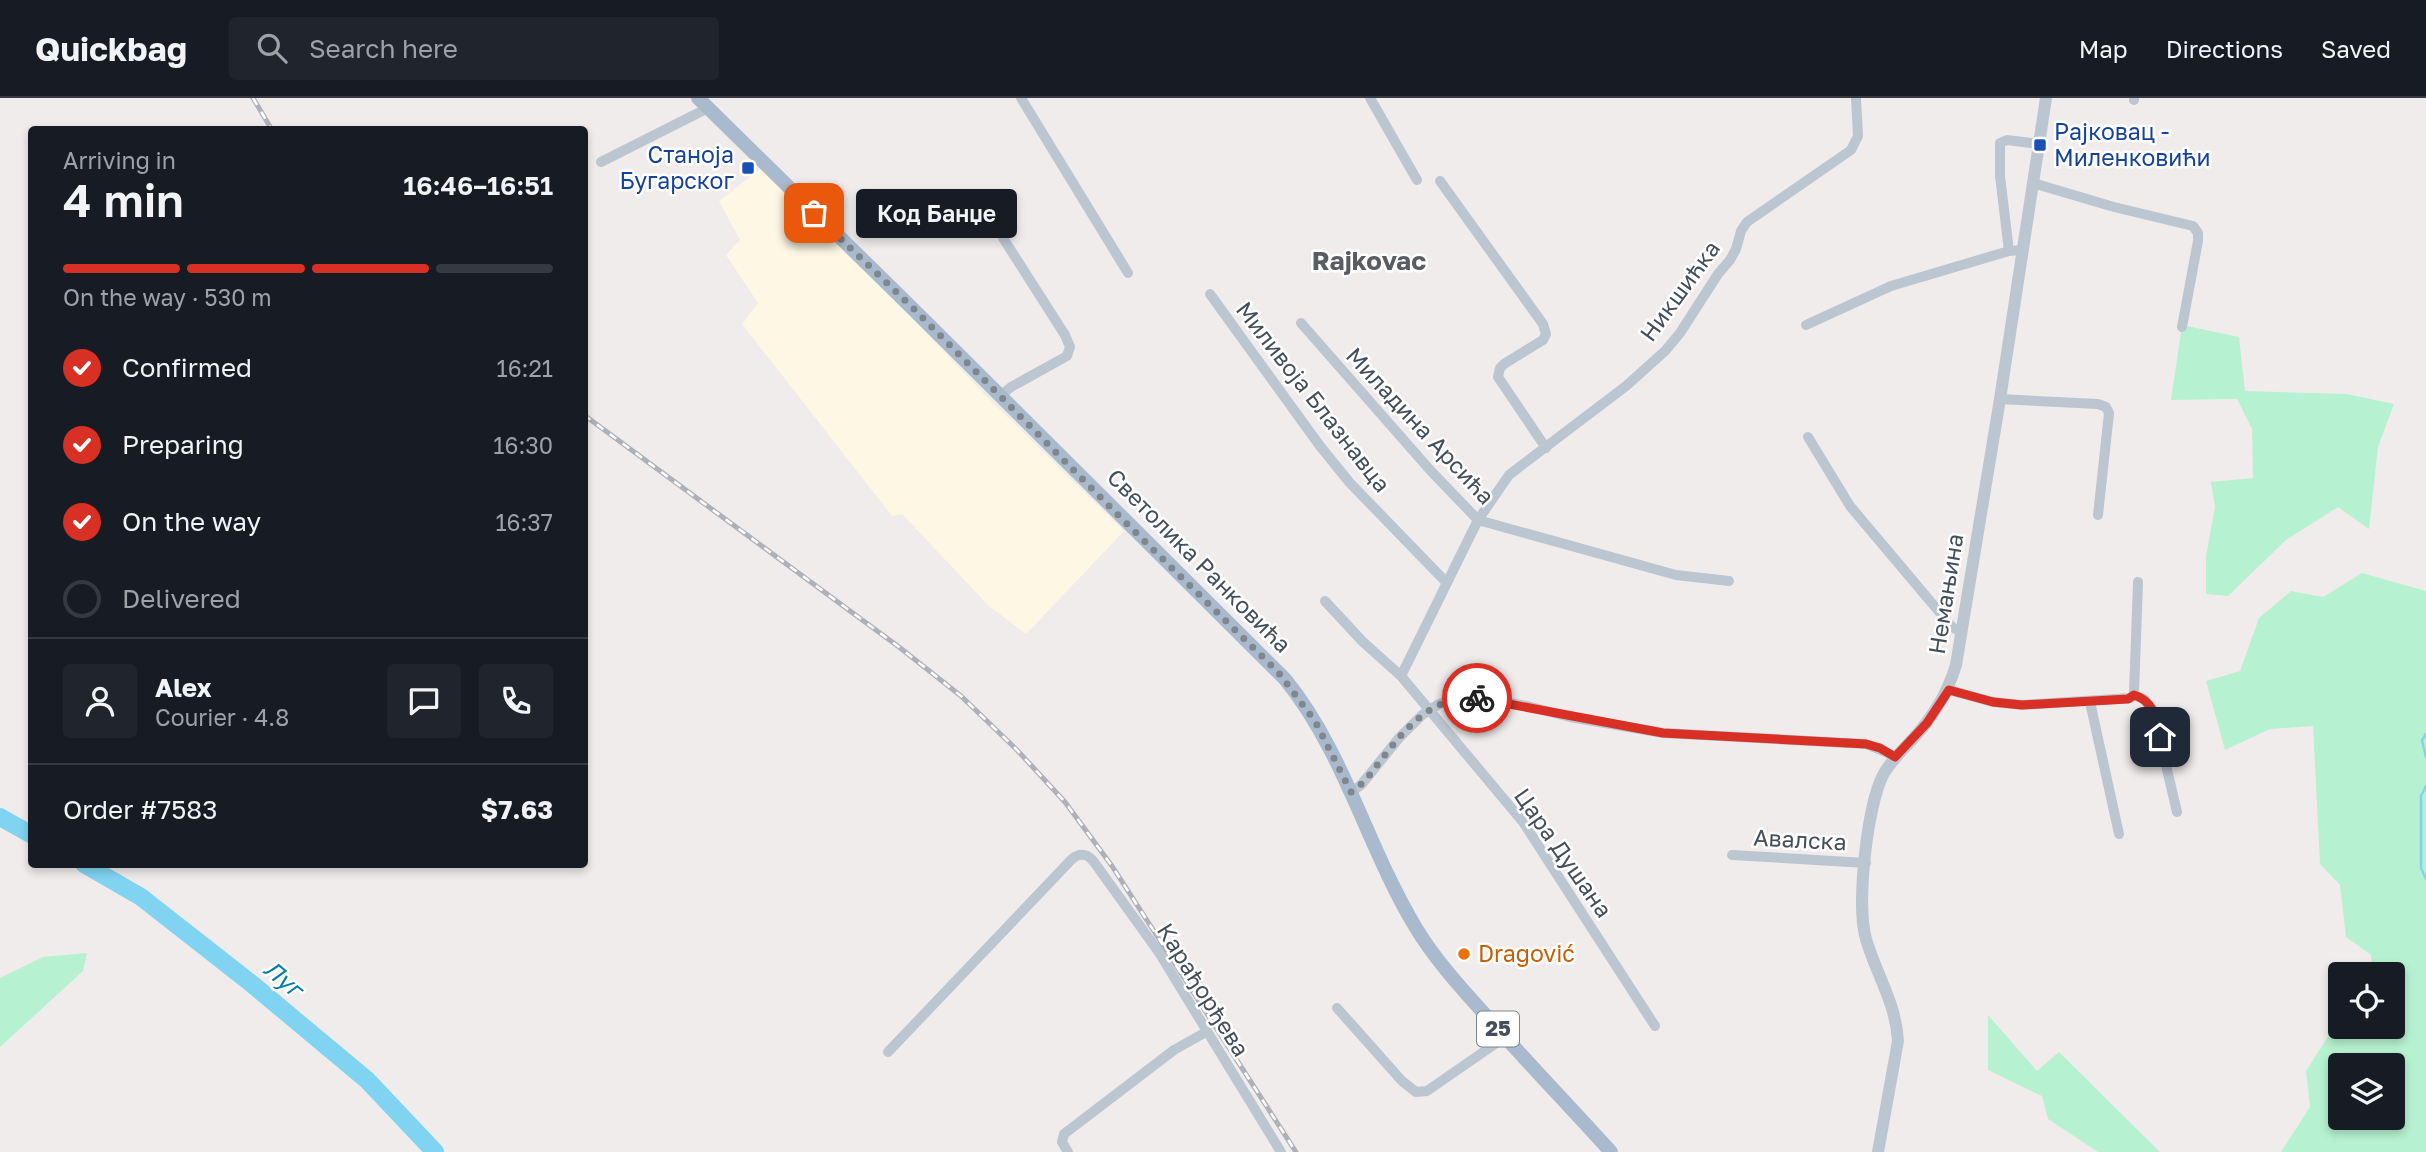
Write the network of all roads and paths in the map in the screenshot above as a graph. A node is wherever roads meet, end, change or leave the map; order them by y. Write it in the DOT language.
graph roads {
  1 [pos="1021,98"];
  2 [pos="1370,98"];
  3 [pos="1856,98"];
  4 [pos="2046,98"];
  5 [pos="703,103"];
  6 [pos="2039,144"];
  7 [pos="601,162"];
  8 [pos="1417,180"];
  9 [pos="1440,181"];
  10 [pos="2033,183"];
  11 [pos="1003,238"];
  12 [pos="2023,250"];
  13 [pos="2009,251"];
  14 [pos="1128,273"];
  15 [pos="1210,294"];
  16 [pos="1301,323"];
  17 [pos="1807,325"];
  18 [pos="2182,327"];
  19 [pos="1000,396"];
  20 [pos="2000,399"];
  21 [pos="1808,437"];
  22 [pos="1546,448"];
  23 [pos="2098,514"];
  24 [pos="1478,520"];
  25 [pos="1730,581"];
  26 [pos="1446,582"];
  27 [pos="2138,582"];
  28 [pos="1325,601"];
  29 [pos="1962,633"];
  30 [pos="1401,676"];
  31 [pos="1949,690"];
  32 [pos="2134,695"];
  33 [pos="2090,702"];
  34 [pos="1428,710"];
  35 [pos="1895,757"];
  36 [pos="1351,792"];
  37 [pos="2177,812"];
  38 [pos="2119,834"];
  39 [pos="1732,855"];
  40 [pos="1866,863"];
  41 [pos="1337,1008"];
  42 [pos="1655,1026"];
  43 [pos="1206,1032"];
  44 [pos="1505,1037"];
  45 [pos="888,1052"];
  46 [pos="1068,1152"];
  47 [pos="1281,1152"];
  48 [pos="1610,1152"];
  49 [pos="1878,1152"];
  1 -- 14 [label="street"];
  2 -- 8 [label="street"];
  3 -- 22 [label="street, Никшићка"];
  4 -- 6 [label="street, Немањина"];
  5 -- 7 [label="street"];
  5 -- 19 [label="main road, Светолика Ранковића / 25"];
  6 -- 10 [label="street, Немањина"];
  6 -- 13 [label="street"];
  9 -- 22 [label="street"];
  10 -- 12 [label="street, Немањина"];
  10 -- 18 [label="street"];
  11 -- 19 [label="street"];
  12 -- 13 [label="street"];
  12 -- 20 [label="street, Немањина"];
  13 -- 17 [label="street"];
  15 -- 26 [label="street, Миливоја Блазнавца"];
  16 -- 24 [label="street, Миладина Арсића"];
  19 -- 36 [label="main road, Светолика Ранковића / 25"];
  20 -- 23 [label="street"];
  20 -- 29 [label="street, Немањина"];
  21 -- 29 [label="street"];
  22 -- 24 [label="street"];
  24 -- 25 [label="street, Миладина Арсића"];
  24 -- 26 [label="street"];
  26 -- 30 [label="street"];
  27 -- 32 [label="street"];
  28 -- 30 [label="street, Цара Душана"];
  29 -- 31 [label="street, Немањина"];
  30 -- 34 [label="street, Цара Душана"];
  31 -- 33 [label="street"];
  31 -- 35 [label="street, Немањина"];
  32 -- 33 [label="street"];
  32 -- 37 [label="street"];
  33 -- 38 [label="street"];
  34 -- 35 [label="street"];
  34 -- 36 [label="street"];
  34 -- 42 [label="street, Цара Душана"];
  35 -- 40 [label="street, Немањина"];
  36 -- 44 [label="main road, Светолика Ранковића / 25"];
  39 -- 40 [label="street, Авалска"];
  40 -- 49 [label="street, Немањина"];
  41 -- 44 [label="street"];
  43 -- 45 [label="street, Карађорђева"];
  43 -- 46 [label="street"];
  43 -- 47 [label="street, Карађорђева"];
  44 -- 48 [label="main road, Светолика Ранковића / 25"];
}
